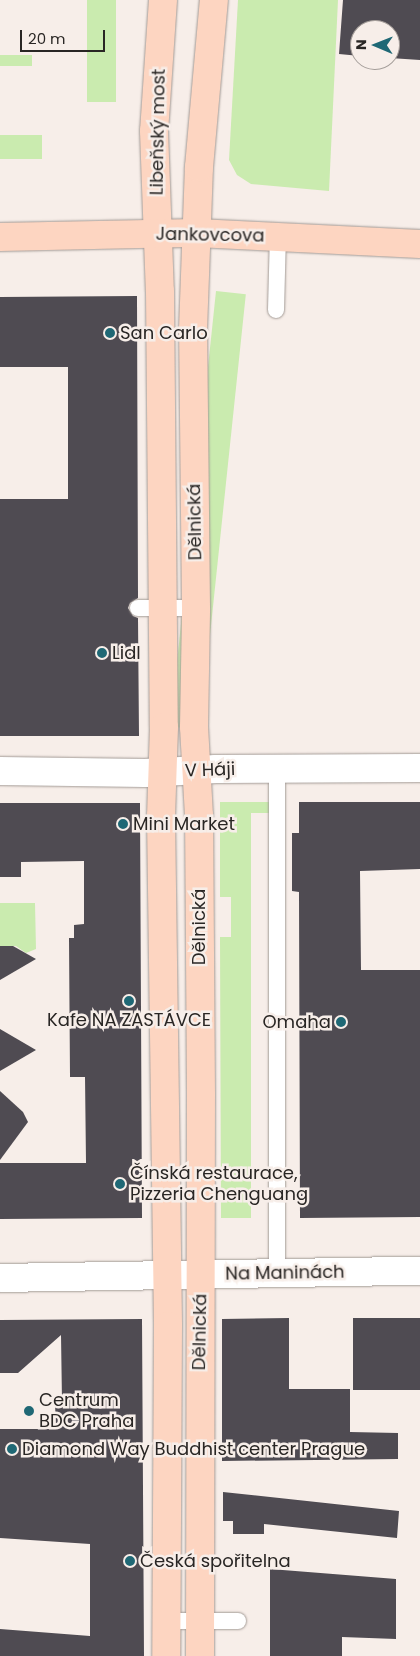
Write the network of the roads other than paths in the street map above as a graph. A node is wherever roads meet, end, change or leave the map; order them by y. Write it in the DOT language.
graph roads {
  1 [pos="163,0"];
  2 [pos="214,0"];
  3 [pos="197,233"];
  4 [pos="158,234"];
  5 [pos="278,235"];
  6 [pos="0,237"];
  7 [pos="420,244"];
  8 [pos="276,310"];
  9 [pos="150,608"];
  10 [pos="196,608"];
  11 [pos="420,768"];
  12 [pos="277,769"];
  13 [pos="196,770"];
  14 [pos="0,771"];
  15 [pos="162,772"];
  16 [pos="420,1271"];
  17 [pos="277,1272"];
  18 [pos="201,1275"];
  19 [pos="167,1277"];
  20 [pos="0,1278"];
  21 [pos="167,1621"];
  22 [pos="201,1621"];
  23 [pos="238,1621"];
  24 [pos="166,1656"];
  25 [pos="200,1656"];
  1 -- 4 [label="street, Libeňský most"];
  2 -- 3 [label="street"];
  3 -- 4 [label="street, Jankovcova"];
  3 -- 5 [label="street, Jankovcova"];
  3 -- 10 [label="street, Dělnická"];
  4 -- 6 [label="street, Jankovcova"];
  4 -- 9 [label="street, Dělnická"];
  5 -- 7 [label="street, Jankovcova"];
  5 -- 8 [label="lane"];
  9 -- 10 [label="lane"];
  9 -- 15 [label="street, Dělnická"];
  10 -- 13 [label="street, Dělnická"];
  11 -- 12 [label="street, V Háji"];
  12 -- 13 [label="street, V Háji"];
  12 -- 17 [label="lane"];
  13 -- 15 [label="street, V Háji"];
  13 -- 18 [label="street, Dělnická"];
  14 -- 15 [label="street, V Háji"];
  15 -- 19 [label="street, Dělnická"];
  16 -- 17 [label="street, Na Maninách"];
  17 -- 18 [label="street, Na Maninách"];
  18 -- 19 [label="street, Na Maninách"];
  18 -- 22 [label="street, Dělnická"];
  19 -- 20 [label="street, Na Maninách"];
  19 -- 21 [label="street, Dělnická"];
  21 -- 22 [label="lane"];
  21 -- 24 [label="street, Dělnická"];
  22 -- 23 [label="lane"];
  22 -- 25 [label="street, Dělnická"];
}
